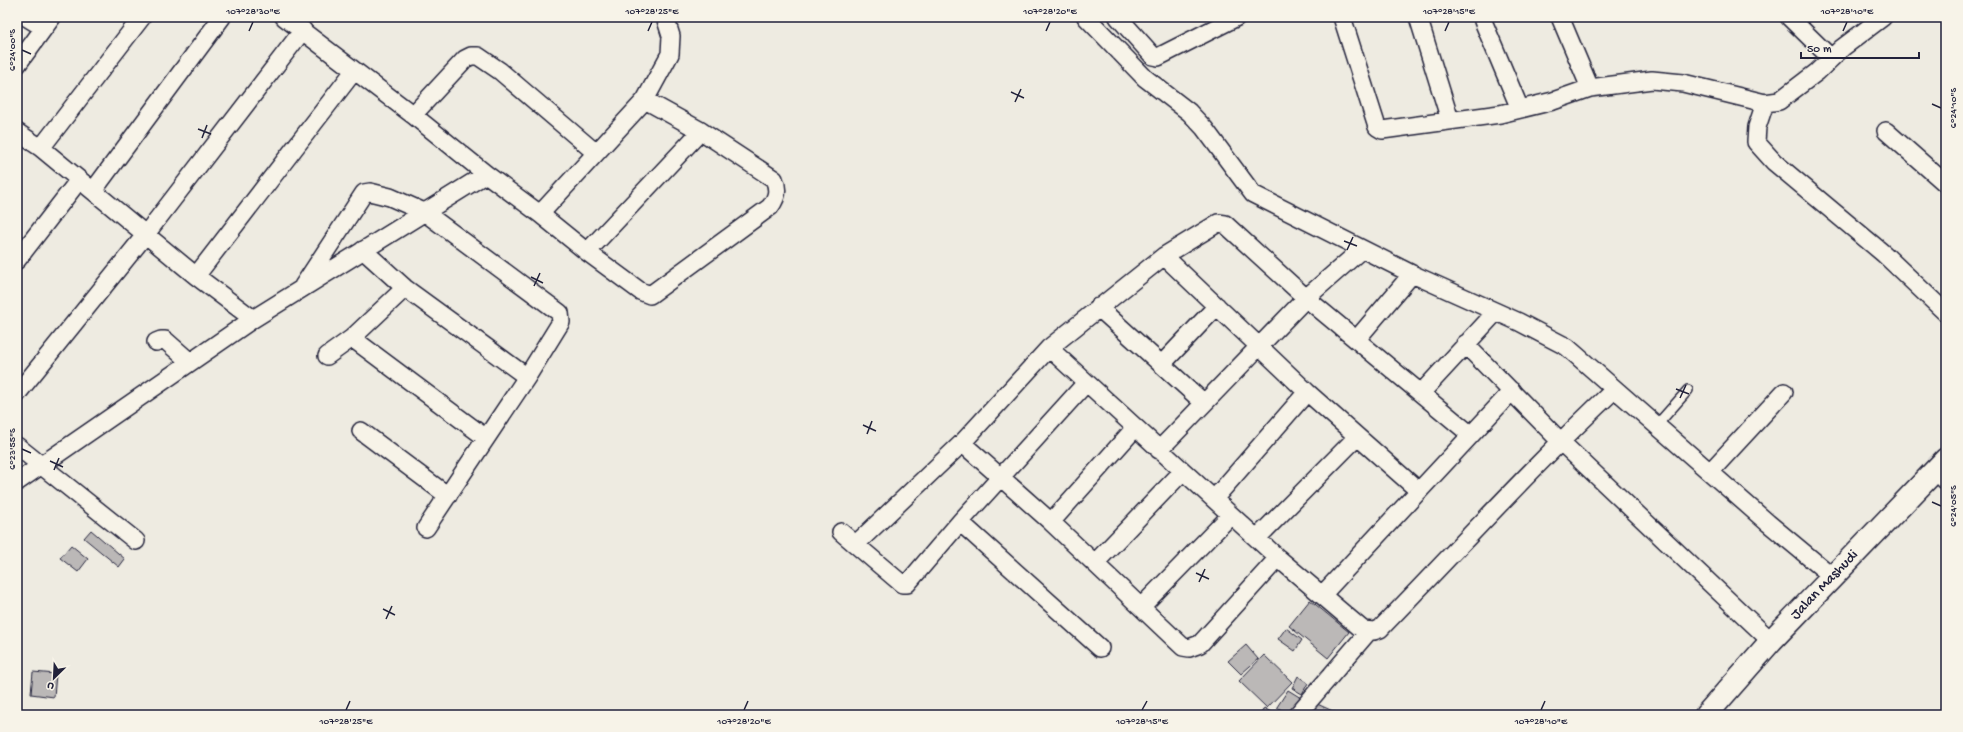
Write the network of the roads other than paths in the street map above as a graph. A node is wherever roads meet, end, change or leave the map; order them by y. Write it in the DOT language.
graph roads {
  1 [pos="26,17"];
  2 [pos="142,17"];
  3 [pos="222,17"];
  4 [pos="284,17"];
  5 [pos="665,17"];
  6 [pos="1086,17"];
  7 [pos="1114,17"];
  8 [pos="1118,17"];
  9 [pos="1237,17"];
  10 [pos="1342,17"];
  11 [pos="1418,17"];
  12 [pos="1485,17"];
  13 [pos="1560,17"];
  14 [pos="1789,17"];
  15 [pos="1883,17"];
  16 [pos="48,22"];
  17 [pos="303,30"];
  18 [pos="1099,30"];
  19 [pos="1832,58"];
  20 [pos="17,65"];
  21 [pos="354,71"];
  22 [pos="1590,88"];
  23 [pos="645,100"];
  24 [pos="1764,107"];
  25 [pos="1520,109"];
  26 [pos="413,116"];
  27 [pos="1450,120"];
  28 [pos="701,131"];
  29 [pos="1886,131"];
  30 [pos="17,132"];
  31 [pos="41,148"];
  32 [pos="596,153"];
  33 [pos="486,174"];
  34 [pos="79,180"];
  35 [pos="1946,184"];
  36 [pos="93,191"];
  37 [pos="424,212"];
  38 [pos="540,214"];
  39 [pos="146,234"];
  40 [pos="1362,249"];
  41 [pos="363,250"];
  42 [pos="587,252"];
  43 [pos="1164,256"];
  44 [pos="17,260"];
  45 [pos="1412,274"];
  46 [pos="196,276"];
  47 [pos="406,288"];
  48 [pos="300,291"];
  49 [pos="1306,298"];
  50 [pos="1217,306"];
  51 [pos="1098,307"];
  52 [pos="1496,312"];
  53 [pos="1946,313"];
  54 [pos="253,319"];
  55 [pos="352,338"];
  56 [pos="1357,339"];
  57 [pos="156,342"];
  58 [pos="1465,344"];
  59 [pos="1259,346"];
  60 [pos="1049,348"];
  61 [pos="326,356"];
  62 [pos="190,362"];
  63 [pos="1162,364"];
  64 [pos="527,377"];
  65 [pos="1086,383"];
  66 [pos="1512,390"];
  67 [pos="1615,390"];
  68 [pos="1688,390"];
  69 [pos="1308,392"];
  70 [pos="1422,392"];
  71 [pos="1784,392"];
  72 [pos="17,394"];
  73 [pos="1204,403"];
  74 [pos="1656,426"];
  75 [pos="1135,428"];
  76 [pos="361,431"];
  77 [pos="1471,435"];
  78 [pos="1357,437"];
  79 [pos="486,438"];
  80 [pos="1560,441"];
  81 [pos="962,443"];
  82 [pos="17,446"];
  83 [pos="1159,450"];
  84 [pos="41,466"];
  85 [pos="1942,470"];
  86 [pos="1183,471"];
  87 [pos="1710,472"];
  88 [pos="1001,479"];
  89 [pos="17,482"];
  90 [pos="1419,491"];
  91 [pos="448,496"];
  92 [pos="1214,499"];
  93 [pos="1231,514"];
  94 [pos="960,522"];
  95 [pos="1051,522"];
  96 [pos="426,528"];
  97 [pos="841,532"];
  98 [pos="1257,538"];
  99 [pos="136,541"];
  100 [pos="856,544"];
  101 [pos="1278,558"];
  102 [pos="1095,563"];
  103 [pos="1833,577"];
  104 [pos="1322,594"];
  105 [pos="1142,606"];
  106 [pos="1369,631"];
  107 [pos="1771,641"];
  108 [pos="1100,648"];
  109 [pos="1297,715"];
  110 [pos="1706,715"];
  1 -- 16 [label="street"];
  2 -- 31 [label="street"];
  3 -- 36 [label="street"];
  4 -- 17 [label="street"];
  5 -- 23 [label="street"];
  6 -- 18 [label="street"];
  7 -- 18 [label="street"];
  8 -- 9 [label="street"];
  10 -- 27 [label="street"];
  11 -- 27 [label="street"];
  12 -- 25 [label="street"];
  13 -- 22 [label="street"];
  14 -- 19 [label="street"];
  15 -- 19 [label="street"];
  16 -- 20 [label="street"];
  17 -- 21 [label="street"];
  17 -- 39 [label="street"];
  18 -- 40 [label="street"];
  19 -- 24 [label="street"];
  21 -- 26 [label="street"];
  21 -- 46 [label="street"];
  22 -- 24 [label="street"];
  22 -- 25 [label="street"];
  23 -- 28 [label="street"];
  23 -- 32 [label="street"];
  24 -- 53 [label="street"];
  25 -- 27 [label="street"];
  26 -- 32 [label="street"];
  26 -- 33 [label="street"];
  28 -- 42 [label="street"];
  28 -- 42 [label="street"];
  29 -- 35 [label="street"];
  30 -- 31 [label="street"];
  31 -- 34 [label="street"];
  32 -- 38 [label="street"];
  33 -- 37 [label="street"];
  33 -- 38 [label="street"];
  34 -- 36 [label="street"];
  34 -- 44 [label="street"];
  36 -- 39 [label="street"];
  37 -- 41 [label="street"];
  37 -- 48 [label="street"];
  37 -- 64 [label="street"];
  38 -- 42 [label="street"];
  39 -- 46 [label="street"];
  39 -- 72 [label="street"];
  40 -- 45 [label="street"];
  40 -- 49 [label="street"];
  41 -- 47 [label="street"];
  41 -- 48 [label="street"];
  43 -- 49 [label="street"];
  43 -- 50 [label="street"];
  43 -- 51 [label="street"];
  45 -- 52 [label="street"];
  45 -- 56 [label="street"];
  46 -- 54 [label="street"];
  47 -- 55 [label="street"];
  47 -- 64 [label="street"];
  48 -- 54 [label="street"];
  49 -- 56 [label="street"];
  49 -- 59 [label="street"];
  50 -- 59 [label="street"];
  50 -- 63 [label="street"];
  51 -- 60 [label="street"];
  51 -- 63 [label="street"];
  52 -- 58 [label="street"];
  52 -- 67 [label="street"];
  54 -- 62 [label="street"];
  55 -- 61 [label="street"];
  55 -- 79 [label="street"];
  56 -- 70 [label="street"];
  57 -- 62 [label="street"];
  58 -- 66 [label="street"];
  58 -- 70 [label="street"];
  59 -- 69 [label="street"];
  59 -- 73 [label="street"];
  60 -- 65 [label="street"];
  60 -- 81 [label="street"];
  62 -- 84 [label="street"];
  63 -- 73 [label="street"];
  64 -- 79 [label="street"];
  65 -- 75 [label="street"];
  65 -- 88 [label="street"];
  66 -- 77 [label="street"];
  66 -- 80 [label="street"];
  67 -- 74 [label="street"];
  67 -- 80 [label="street"];
  68 -- 74 [label="lane"];
  69 -- 78 [label="street"];
  69 -- 92 [label="street"];
  70 -- 77 [label="street"];
  71 -- 87 [label="street"];
  73 -- 83 [label="street"];
  74 -- 87 [label="street"];
  75 -- 83 [label="street"];
  75 -- 95 [label="street"];
  76 -- 91 [label="street"];
  77 -- 90 [label="street"];
  78 -- 90 [label="street"];
  78 -- 98 [label="street"];
  79 -- 91 [label="street"];
  80 -- 106 [label="street"];
  80 -- 107 [label="street"];
  81 -- 88 [label="street"];
  81 -- 100 [label="street"];
  82 -- 84 [label="street"];
  83 -- 86 [label="street"];
  84 -- 89 [label="street"];
  84 -- 99 [label="street"];
  85 -- 103 [label="street, Jalan Mashudi"];
  86 -- 92 [label="street"];
  86 -- 102 [label="street"];
  87 -- 103 [label="street"];
  88 -- 94 [label="street"];
  88 -- 95 [label="street"];
  90 -- 104 [label="street"];
  91 -- 96 [label="street"];
  92 -- 93 [label="street"];
  93 -- 98 [label="street"];
  93 -- 105 [label="street"];
  94 -- 100 [label="street"];
  94 -- 108 [label="street"];
  95 -- 102 [label="street"];
  97 -- 100 [label="street"];
  98 -- 101 [label="street"];
  101 -- 104 [label="street"];
  101 -- 105 [label="street"];
  102 -- 105 [label="street"];
  103 -- 107 [label="street, Jalan Mashudi"];
  104 -- 106 [label="street"];
  106 -- 109 [label="street"];
  107 -- 110 [label="street, Jalan Mashudi"];
}
